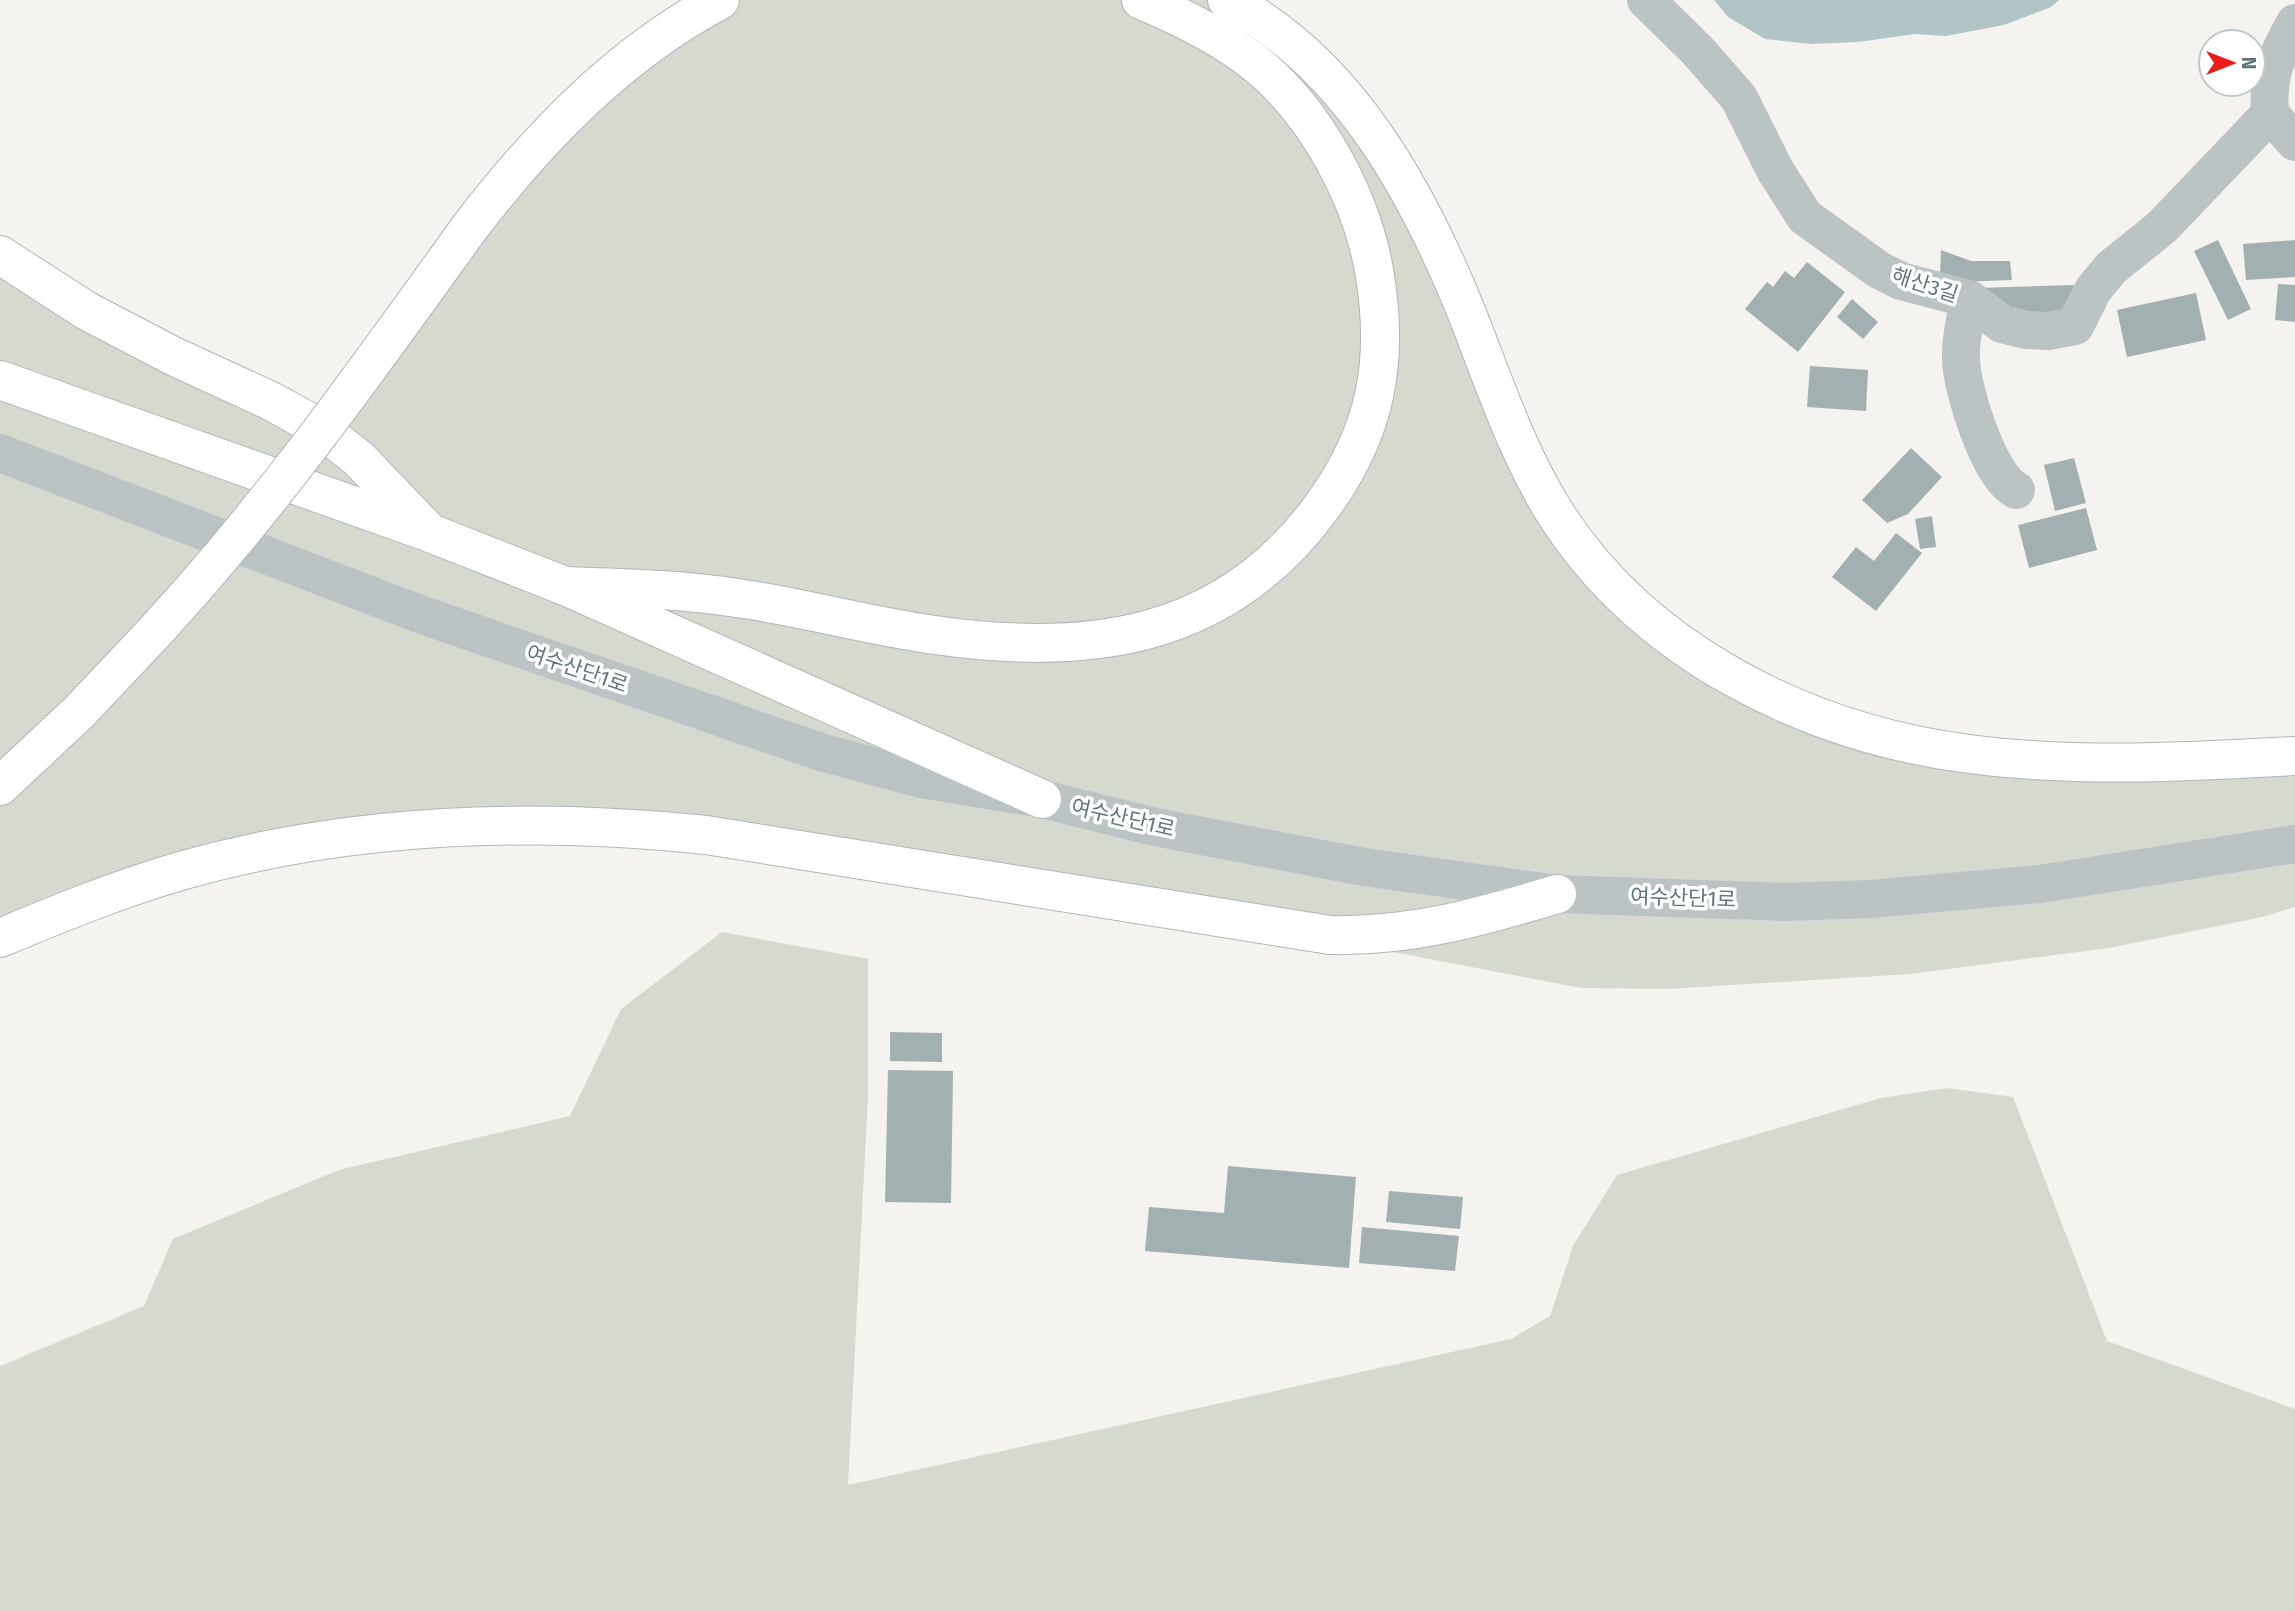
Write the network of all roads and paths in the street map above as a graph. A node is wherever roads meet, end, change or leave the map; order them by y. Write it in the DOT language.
graph roads {
  1 [pos="720,0"];
  2 [pos="1141,0"];
  3 [pos="1227,0"];
  4 [pos="1646,0"];
  5 [pos="2295,23"];
  6 [pos="2270,114"];
  7 [pos="2295,142"];
  8 [pos="0,255"];
  9 [pos="1969,299"];
  10 [pos="0,380"];
  11 [pos="0,453"];
  12 [pos="2016,490"];
  13 [pos="430,533"];
  14 [pos="565,586"];
  15 [pos="2295,756"];
  16 [pos="0,786"];
  17 [pos="1042,799"];
  18 [pos="2295,844"];
  19 [pos="1557,894"];
  20 [pos="0,938"];
  1 -- 16 [label="highway, bridge"];
  2 -- 14 [label="highway"];
  3 -- 15 [label="highway"];
  4 -- 9 [label="street, 해산3길"];
  5 -- 6 [label="street"];
  6 -- 7 [label="street"];
  6 -- 9 [label="street, 해산3길"];
  8 -- 13 [label="highway"];
  9 -- 12 [label="street"];
  10 -- 13 [label="highway"];
  11 -- 17 [label="street, 여수산단1로"];
  13 -- 14 [label="highway"];
  14 -- 17 [label="highway"];
  17 -- 19 [label="street, 여수산단1로"];
  18 -- 19 [label="street, 여수산단1로"];
  19 -- 20 [label="highway"];
}
